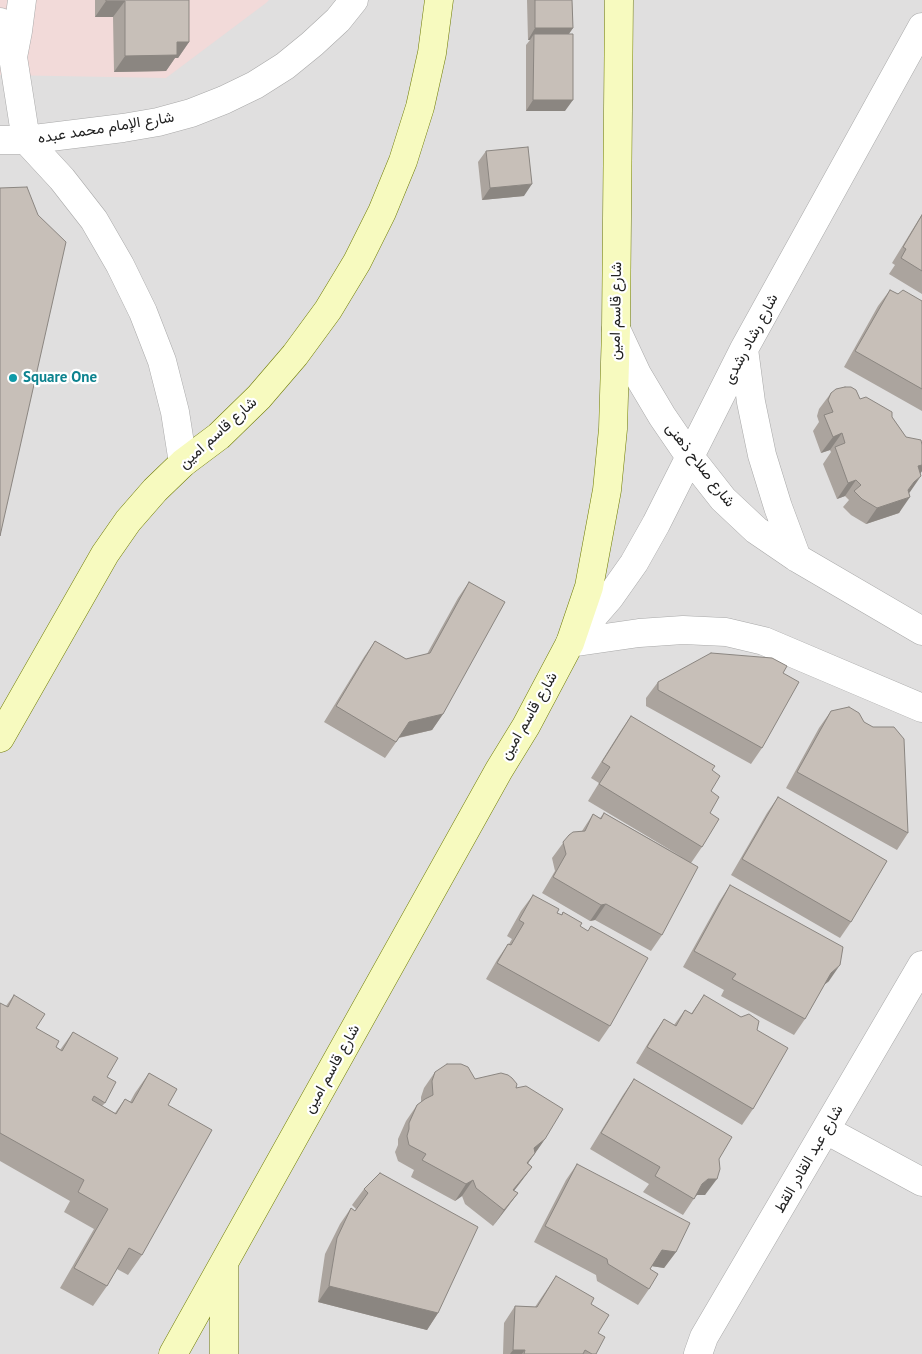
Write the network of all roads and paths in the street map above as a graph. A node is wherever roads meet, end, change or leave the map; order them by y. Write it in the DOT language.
graph roads {
  1 [pos="22,0"];
  2 [pos="354,0"];
  3 [pos="439,0"];
  4 [pos="619,0"];
  5 [pos="0,22"];
  6 [pos="922,27"];
  7 [pos="13,57"];
  8 [pos="13,140"];
  9 [pos="616,329"];
  10 [pos="744,348"];
  11 [pos="690,457"];
  12 [pos="183,463"];
  13 [pos="798,558"];
  14 [pos="922,631"];
  15 [pos="570,643"];
  16 [pos="922,708"];
  17 [pos="0,738"];
  18 [pos="922,965"];
  19 [pos="826,1130"];
  20 [pos="922,1182"];
  21 [pos="224,1264"];
  22 [pos="173,1354"];
  23 [pos="224,1354"];
  24 [pos="698,1354"];
  1 -- 7 [label="street"];
  2 -- 8 [label="street, شارع الإمام محمد عبده"];
  3 -- 12 [label="main road, شارع قاسم امين"];
  4 -- 9 [label="main road, شارع قاسم امين"];
  5 -- 7 [label="street"];
  6 -- 10 [label="street, شارع رشاد رشدى"];
  7 -- 8 [label="street"];
  8 -- 12 [label="street"];
  9 -- 11 [label="street, شارع صلاح ذهنى"];
  9 -- 15 [label="main road, شارع قاسم امين"];
  10 -- 11 [label="street, شارع رشاد رشدى"];
  10 -- 13 [label="street"];
  11 -- 13 [label="street, شارع صلاح ذهنى"];
  11 -- 15 [label="street, شارع رشاد رشدى"];
  12 -- 17 [label="main road, شارع قاسم امين"];
  13 -- 14 [label="street, شارع صلاح ذهنى"];
  15 -- 16 [label="street"];
  15 -- 21 [label="main road, شارع قاسم امين"];
  18 -- 19 [label="street, شارع عبد القادر القط"];
  19 -- 20 [label="street"];
  19 -- 24 [label="street, شارع عبد القادر القط"];
  21 -- 22 [label="main road, شارع قاسم امين"];
  21 -- 23 [label="main road"];
}
